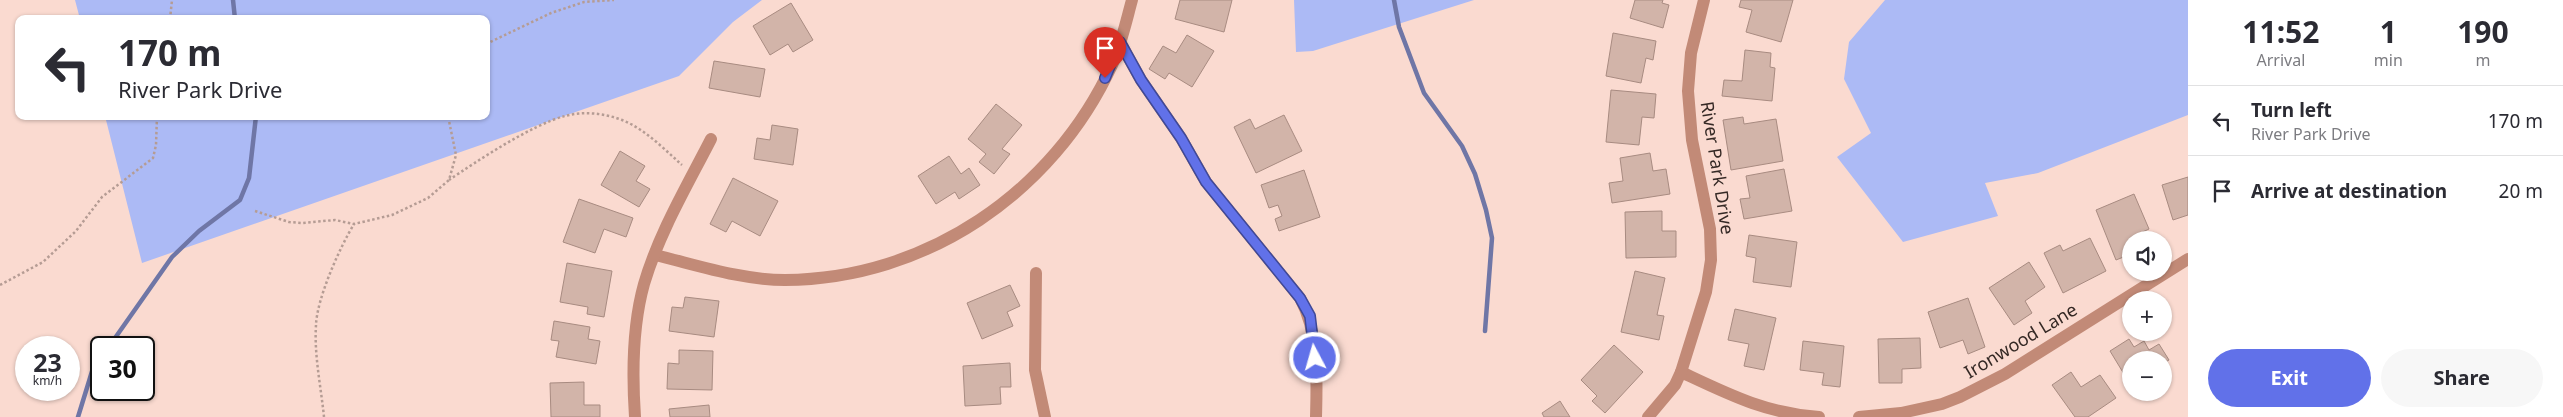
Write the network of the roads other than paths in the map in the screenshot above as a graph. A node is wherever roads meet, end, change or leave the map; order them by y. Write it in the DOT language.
graph roads {
  1 [pos="1132,0"];
  2 [pos="1704,0"];
  3 [pos="1120,42"];
  4 [pos="711,138"];
  5 [pos="655,255"];
  6 [pos="2188,259"];
  7 [pos="1036,273"];
  8 [pos="1681,372"];
  9 [pos="635,417"];
  10 [pos="1045,417"];
  11 [pos="1316,417"];
  12 [pos="1648,417"];
  13 [pos="1819,417"];
  14 [pos="1859,417"];
  1 -- 3 [label="street"];
  2 -- 8 [label="street, River Park Drive"];
  3 -- 5 [label="street"];
  3 -- 11 [label="street"];
  4 -- 5 [label="street"];
  5 -- 9 [label="street"];
  6 -- 14 [label="street, Ironwood Lane"];
  7 -- 10 [label="street"];
  8 -- 12 [label="street, River Park Drive"];
  8 -- 13 [label="street"];
}
